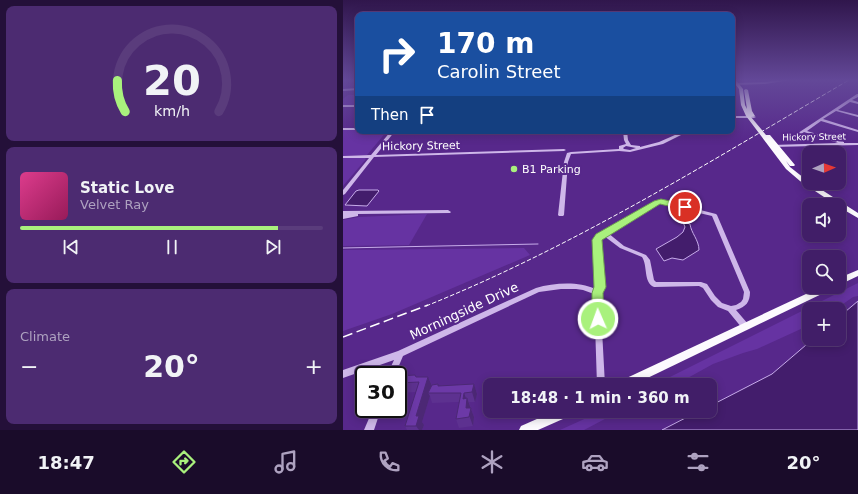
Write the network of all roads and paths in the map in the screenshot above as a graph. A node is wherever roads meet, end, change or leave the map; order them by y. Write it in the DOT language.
graph roads {
  1 [pos="746,100"];
  2 [pos="850,100"];
  3 [pos="858,103"];
  4 [pos="343,106"];
  5 [pos="355,106"];
  6 [pos="836,110"];
  7 [pos="751,116"];
  8 [pos="858,116"];
  9 [pos="735,117"];
  10 [pos="821,120"];
  11 [pos="343,129"];
  12 [pos="355,129"];
  13 [pos="804,130"];
  14 [pos="858,131"];
  15 [pos="391,134"];
  16 [pos="625,134"];
  17 [pos="680,134"];
  18 [pos="626,140"];
  19 [pos="788,141"];
  20 [pos="846,144"];
  21 [pos="858,144"];
  22 [pos="773,146"];
  23 [pos="632,147"];
  24 [pos="622,148"];
  25 [pos="567,152"];
  26 [pos="373,156"];
  27 [pos="343,157"];
  28 [pos="802,174"];
  29 [pos="824,190"];
  30 [pos="343,193"];
  31 [pos="448,212"];
  32 [pos="858,212"];
  33 [pos="343,213"];
  34 [pos="360,214"];
  35 [pos="561,215"];
  36 [pos="858,216"];
  37 [pos="343,218"];
  38 [pos="604,233"];
  39 [pos="858,273"];
  40 [pos="846,279"];
  41 [pos="597,293"];
  42 [pos="814,294"];
  43 [pos="731,309"];
  44 [pos="745,326"];
  45 [pos="400,354"];
  46 [pos="395,366"];
  47 [pos="343,374"];
  48 [pos="601,378"];
  49 [pos="637,378"];
  50 [pos="374,418"];
  51 [pos="552,418"];
  52 [pos="369,430"];
  53 [pos="525,430"];
  1 -- 7 [label="main road"];
  2 -- 3 [label="street"];
  2 -- 6 [label="street"];
  4 -- 5 [label="street"];
  6 -- 8 [label="street"];
  6 -- 10 [label="street"];
  7 -- 9 [label="street"];
  7 -- 22 [label="main road"];
  10 -- 13 [label="street"];
  10 -- 14 [label="street"];
  11 -- 12 [label="street"];
  13 -- 19 [label="street"];
  13 -- 20 [label="street"];
  15 -- 26 [label="street"];
  16 -- 18 [label="street"];
  17 -- 23 [label="street"];
  18 -- 23 [label="street"];
  18 -- 24 [label="street"];
  20 -- 21 [label="street, Hickory Street"];
  20 -- 22 [label="street, Hickory Street"];
  22 -- 28 [label="main road"];
  22 -- 36 [label="main road"];
  23 -- 24 [label="street, Hickory Street"];
  24 -- 25 [label="street, Hickory Street"];
  25 -- 26 [label="street, Hickory Street"];
  25 -- 35 [label="street"];
  26 -- 27 [label="street, Hickory Street"];
  26 -- 30 [label="street"];
  29 -- 32 [label="main road"];
  31 -- 34 [label="street"];
  33 -- 34 [label="street"];
  34 -- 37 [label="street"];
  38 -- 41 [label="street"];
  38 -- 43 [label="street"];
  38 -- 43 [label="street"];
  39 -- 40 [label="main road"];
  41 -- 45 [label="street, Morningside Drive"];
  41 -- 48 [label="street"];
  42 -- 44 [label="main road"];
  43 -- 44 [label="street"];
  44 -- 49 [label="main road"];
  45 -- 46 [label="street"];
  45 -- 47 [label="street, Morningside Drive"];
  50 -- 52 [label="street"];
  51 -- 53 [label="main road"];
}
